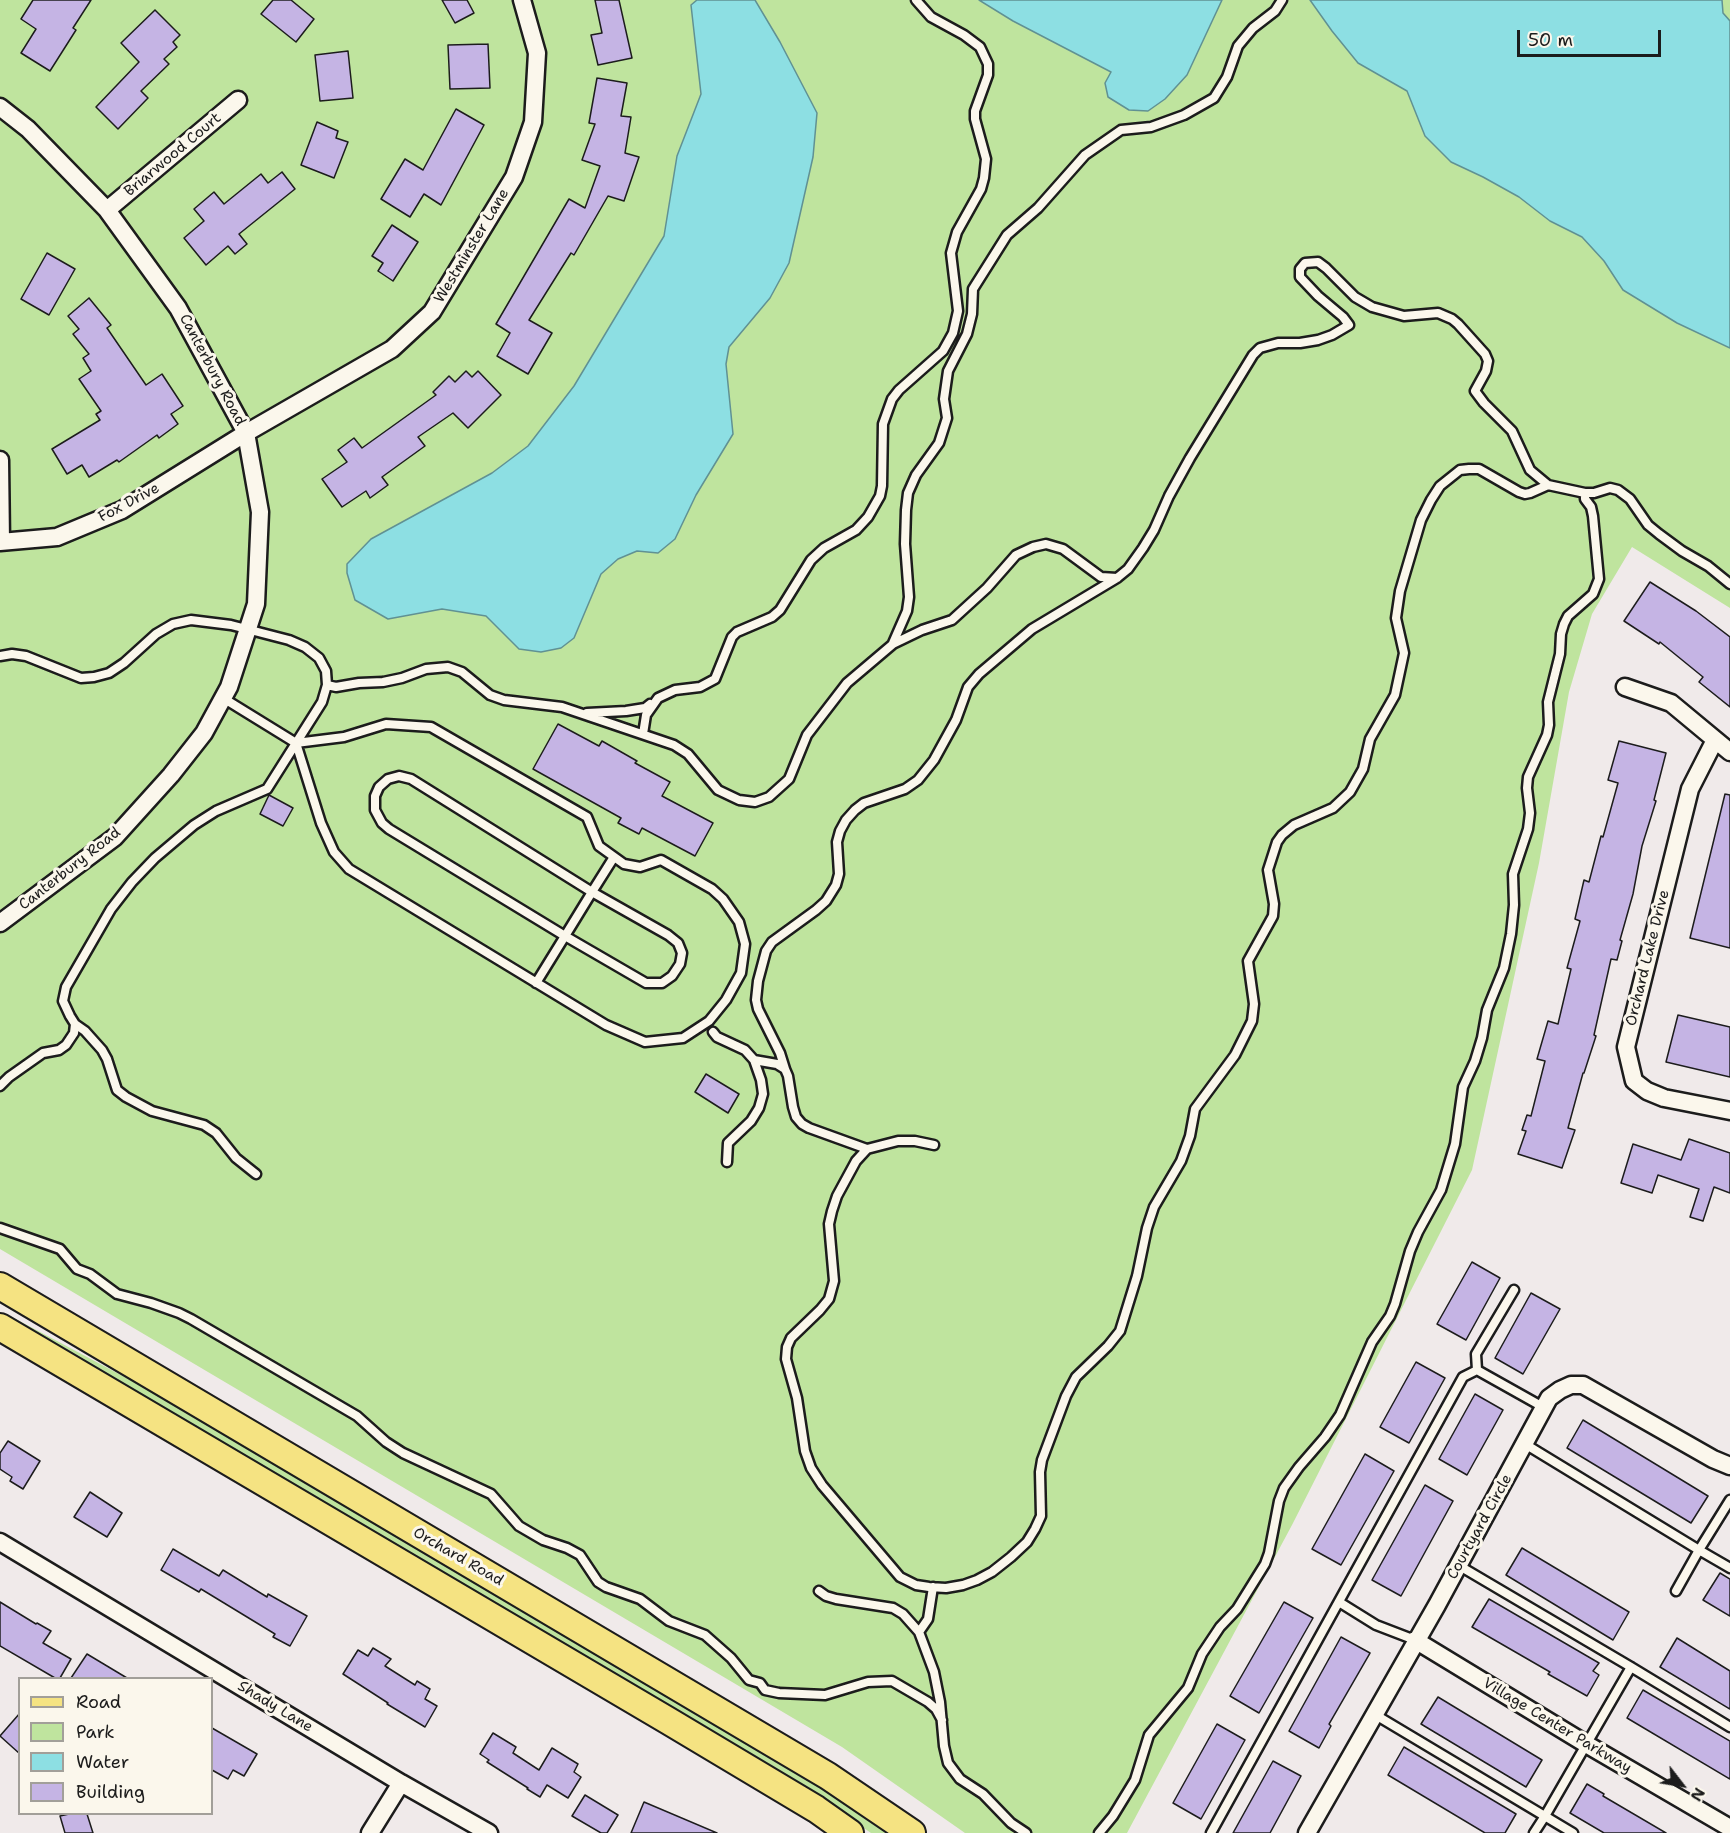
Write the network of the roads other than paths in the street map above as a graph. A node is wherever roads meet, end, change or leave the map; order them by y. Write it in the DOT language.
graph roads {
  1 [pos="522,0"];
  2 [pos="916,0"];
  3 [pos="1282,0"];
  4 [pos="238,100"];
  5 [pos="0,107"];
  6 [pos="107,210"];
  7 [pos="246,433"];
  8 [pos="0,460"];
  9 [pos="1548,485"];
  10 [pos="1585,493"];
  11 [pos="1,542"];
  12 [pos="1117,578"];
  13 [pos="1730,584"];
  14 [pos="248,628"];
  15 [pos="893,644"];
  16 [pos="0,656"];
  17 [pos="327,685"];
  18 [pos="1624,687"];
  19 [pos="658,698"];
  20 [pos="223,699"];
  21 [pos="562,707"];
  22 [pos="643,734"];
  23 [pos="1715,740"];
  24 [pos="296,743"];
  25 [pos="1730,752"];
  26 [pos="614,856"];
  27 [pos="592,892"];
  28 [pos="0,923"];
  29 [pos="565,936"];
  30 [pos="536,983"];
  31 [pos="75,1024"];
  32 [pos="713,1032"];
  33 [pos="754,1060"];
  34 [pos="785,1069"];
  35 [pos="0,1086"];
  36 [pos="1730,1112"];
  37 [pos="934,1145"];
  38 [pos="867,1149"];
  39 [pos="727,1162"];
  40 [pos="256,1174"];
  41 [pos="0,1228"];
  42 [pos="0,1286"];
  43 [pos="1514,1290"];
  44 [pos="0,1327"];
  45 [pos="1477,1370"];
  46 [pos="1544,1407"];
  47 [pos="1525,1444"];
  48 [pos="1730,1466"];
  49 [pos="1730,1500"];
  50 [pos="0,1542"];
  51 [pos="1699,1550"];
  52 [pos="1458,1565"];
  53 [pos="1730,1568"];
  54 [pos="933,1587"];
  55 [pos="819,1591"];
  56 [pos="1676,1591"];
  57 [pos="1339,1602"];
  58 [pos="920,1632"];
  59 [pos="1415,1640"];
  60 [pos="1631,1667"];
  61 [pos="1374,1714"];
  62 [pos="942,1720"];
  63 [pos="1730,1727"];
  64 [pos="1586,1744"];
  65 [pos="401,1783"];
  66 [pos="1545,1816"];
  67 [pos="1730,1828"];
  68 [pos="370,1833"];
  69 [pos="489,1833"];
  70 [pos="850,1833"];
  71 [pos="912,1833"];
  72 [pos="1026,1833"];
  73 [pos="1099,1833"];
  74 [pos="1211,1833"];
  75 [pos="1307,1833"];
  76 [pos="1534,1833"];
  77 [pos="1573,1833"];
  1 -- 7 [label="street, Westminster Lane"];
  2 -- 19 [label="lane"];
  3 -- 15 [label="lane"];
  4 -- 6 [label="street, Briarwood Court"];
  5 -- 6 [label="street, Canterbury Road"];
  6 -- 7 [label="street, Canterbury Road"];
  7 -- 11 [label="street, Fox Drive"];
  7 -- 14 [label="street, Canterbury Road"];
  8 -- 11 [label="street"];
  9 -- 10 [label="lane"];
  9 -- 12 [label="lane"];
  9 -- 54 [label="lane"];
  10 -- 13 [label="lane"];
  10 -- 73 [label="lane"];
  12 -- 15 [label="lane"];
  12 -- 34 [label="lane"];
  14 -- 16 [label="lane"];
  14 -- 17 [label="lane"];
  14 -- 20 [label="street, Canterbury Road"];
  15 -- 22 [label="lane"];
  17 -- 21 [label="lane"];
  17 -- 24 [label="lane"];
  18 -- 23 [label="street"];
  19 -- 21 [label="lane"];
  19 -- 22 [label="lane"];
  20 -- 24 [label="lane"];
  20 -- 28 [label="street, Canterbury Road"];
  21 -- 22 [label="lane"];
  23 -- 25 [label="street"];
  23 -- 36 [label="street, Orchard Lake Drive"];
  24 -- 26 [label="lane"];
  24 -- 30 [label="lane"];
  24 -- 31 [label="lane"];
  26 -- 27 [label="lane"];
  26 -- 30 [label="lane"];
  27 -- 29 [label="lane"];
  27 -- 29 [label="lane"];
  27 -- 29 [label="lane"];
  29 -- 30 [label="lane"];
  31 -- 35 [label="lane"];
  31 -- 40 [label="lane"];
  32 -- 33 [label="lane"];
  33 -- 34 [label="lane"];
  33 -- 39 [label="lane"];
  34 -- 38 [label="lane"];
  37 -- 38 [label="lane"];
  38 -- 54 [label="lane"];
  41 -- 62 [label="lane"];
  42 -- 71 [label="main road, Orchard Road"];
  43 -- 45 [label="lane"];
  44 -- 70 [label="main road"];
  45 -- 46 [label="lane"];
  45 -- 57 [label="lane"];
  46 -- 47 [label="street, Courtyard Circle"];
  46 -- 48 [label="street, Courtyard Circle"];
  47 -- 51 [label="lane"];
  47 -- 52 [label="street, Courtyard Circle"];
  49 -- 51 [label="lane"];
  50 -- 65 [label="street, Shady Lane"];
  51 -- 53 [label="lane"];
  51 -- 56 [label="lane"];
  52 -- 59 [label="street, Courtyard Circle"];
  52 -- 60 [label="lane"];
  54 -- 58 [label="lane"];
  55 -- 58 [label="lane"];
  57 -- 59 [label="lane"];
  57 -- 74 [label="lane"];
  58 -- 62 [label="lane"];
  59 -- 61 [label="street, Courtyard Circle"];
  59 -- 64 [label="street, Village Center Parkway"];
  60 -- 63 [label="lane"];
  60 -- 64 [label="lane"];
  61 -- 66 [label="lane"];
  61 -- 75 [label="street, Courtyard Circle"];
  62 -- 72 [label="lane"];
  64 -- 66 [label="lane"];
  64 -- 67 [label="street, Village Center Parkway"];
  65 -- 68 [label="street"];
  65 -- 69 [label="street, Shady Lane"];
  66 -- 76 [label="lane"];
  66 -- 77 [label="lane"];
}
